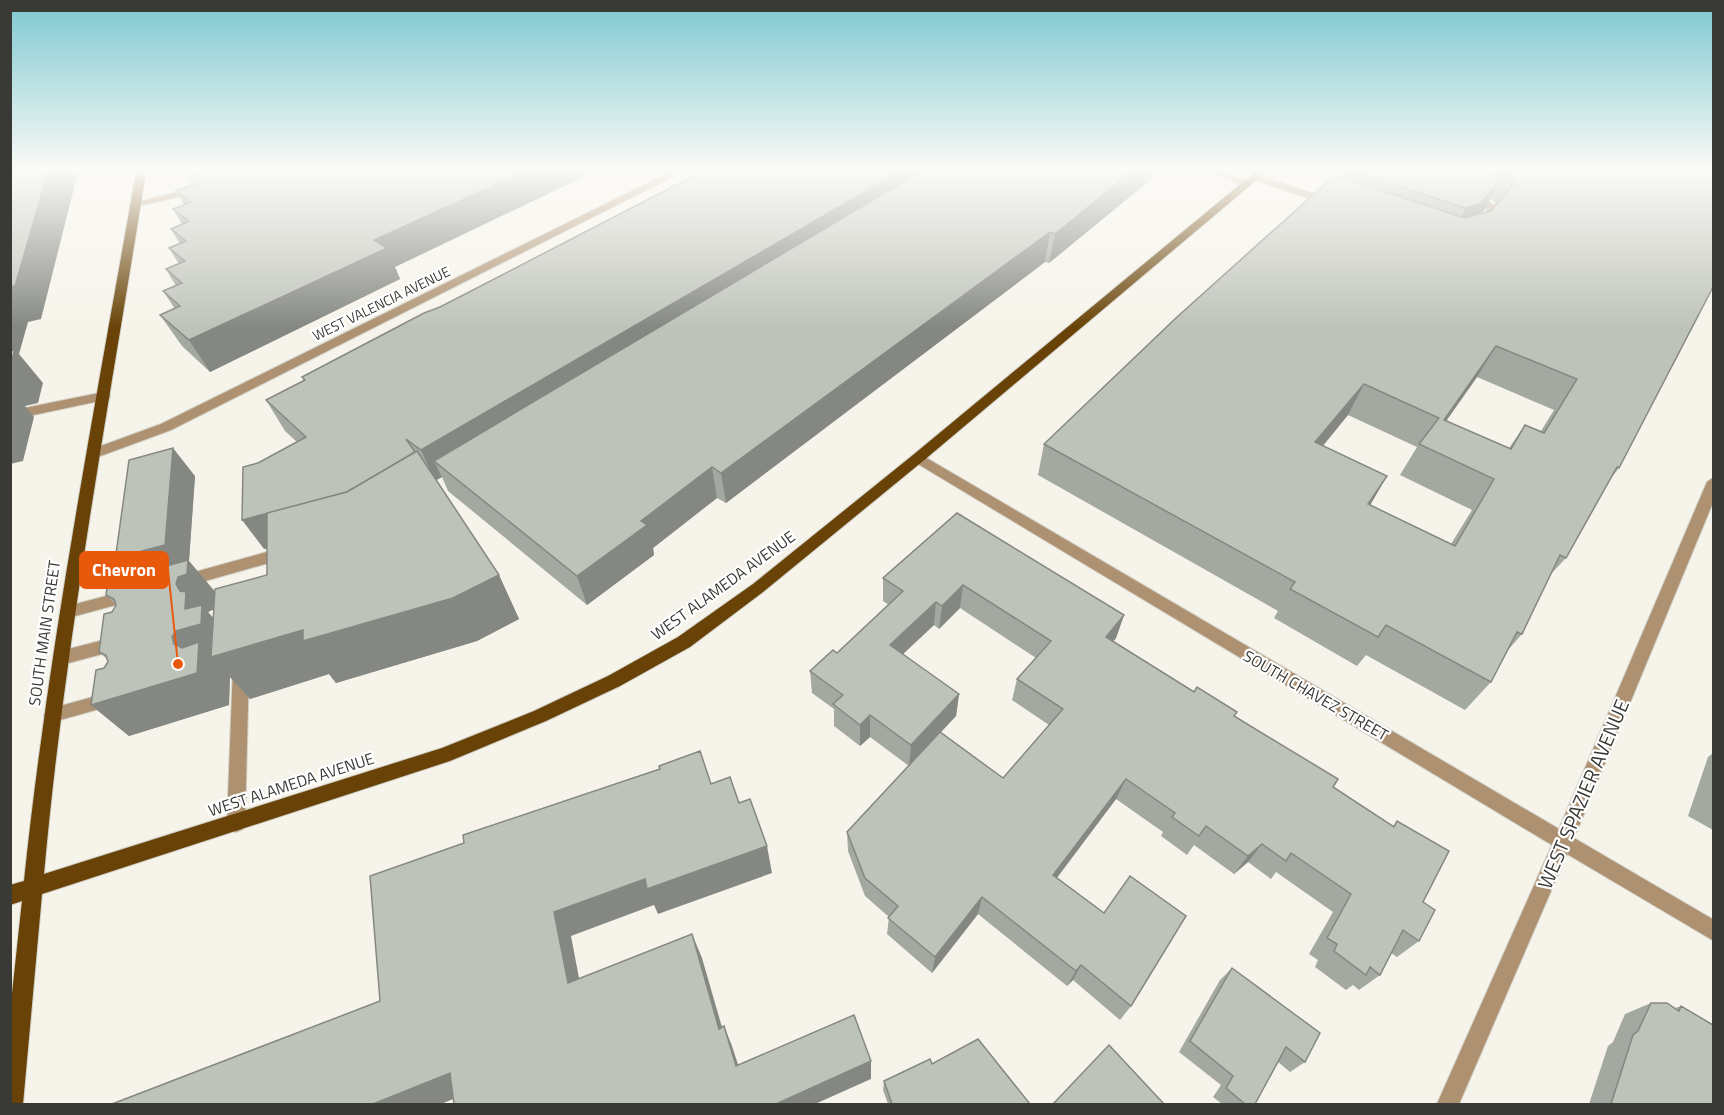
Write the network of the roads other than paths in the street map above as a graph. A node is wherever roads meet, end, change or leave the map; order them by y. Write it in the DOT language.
graph roads {
  1 [pos="132,224"];
  2 [pos="572,224"];
  3 [pos="1198,224"];
  4 [pos="1481,224"];
  5 [pos="1469,238"];
  6 [pos="104,396"];
  7 [pos="10,416"];
  8 [pos="95,453"];
  9 [pos="918,458"];
  10 [pos="1713,482"];
  11 [pos="300,549"];
  12 [pos="244,564"];
  13 [pos="167,585"];
  14 [pos="244,587"];
  15 [pos="145,591"];
  16 [pos="68,612"];
  17 [pos="139,638"];
  18 [pos="61,658"];
  19 [pos="223,668"];
  20 [pos="122,696"];
  21 [pos="53,715"];
  22 [pos="236,823"];
  23 [pos="1564,840"];
  24 [pos="32,888"];
  25 [pos="10,895"];
  26 [pos="1713,931"];
  27 [pos="12,1104"];
  28 [pos="1448,1104"];
  1 -- 6 [label="main road, SOUTH MAIN STREET"];
  2 -- 8 [label="street, WEST VALENCIA AVENUE"];
  3 -- 9 [label="main road, WEST ALAMEDA AVENUE"];
  4 -- 5 [label="street"];
  6 -- 7 [label="street"];
  6 -- 8 [label="main road, SOUTH MAIN STREET"];
  8 -- 16 [label="main road, SOUTH MAIN STREET"];
  9 -- 22 [label="main road, WEST ALAMEDA AVENUE"];
  9 -- 23 [label="street, SOUTH CHAVEZ STREET"];
  10 -- 23 [label="street, WEST SPAZIER AVENUE"];
  11 -- 12 [label="street"];
  12 -- 13 [label="street"];
  12 -- 14 [label="street"];
  15 -- 16 [label="street"];
  16 -- 18 [label="main road, SOUTH MAIN STREET"];
  17 -- 18 [label="street"];
  18 -- 21 [label="main road, SOUTH MAIN STREET"];
  19 -- 22 [label="street"];
  20 -- 21 [label="street"];
  21 -- 24 [label="main road, SOUTH MAIN STREET"];
  22 -- 24 [label="main road, WEST ALAMEDA AVENUE"];
  23 -- 26 [label="street, SOUTH CHAVEZ STREET"];
  23 -- 28 [label="street, WEST SPAZIER AVENUE"];
  24 -- 25 [label="main road, WEST ALAMEDA AVENUE"];
  24 -- 27 [label="main road, SOUTH MAIN STREET"];
}
